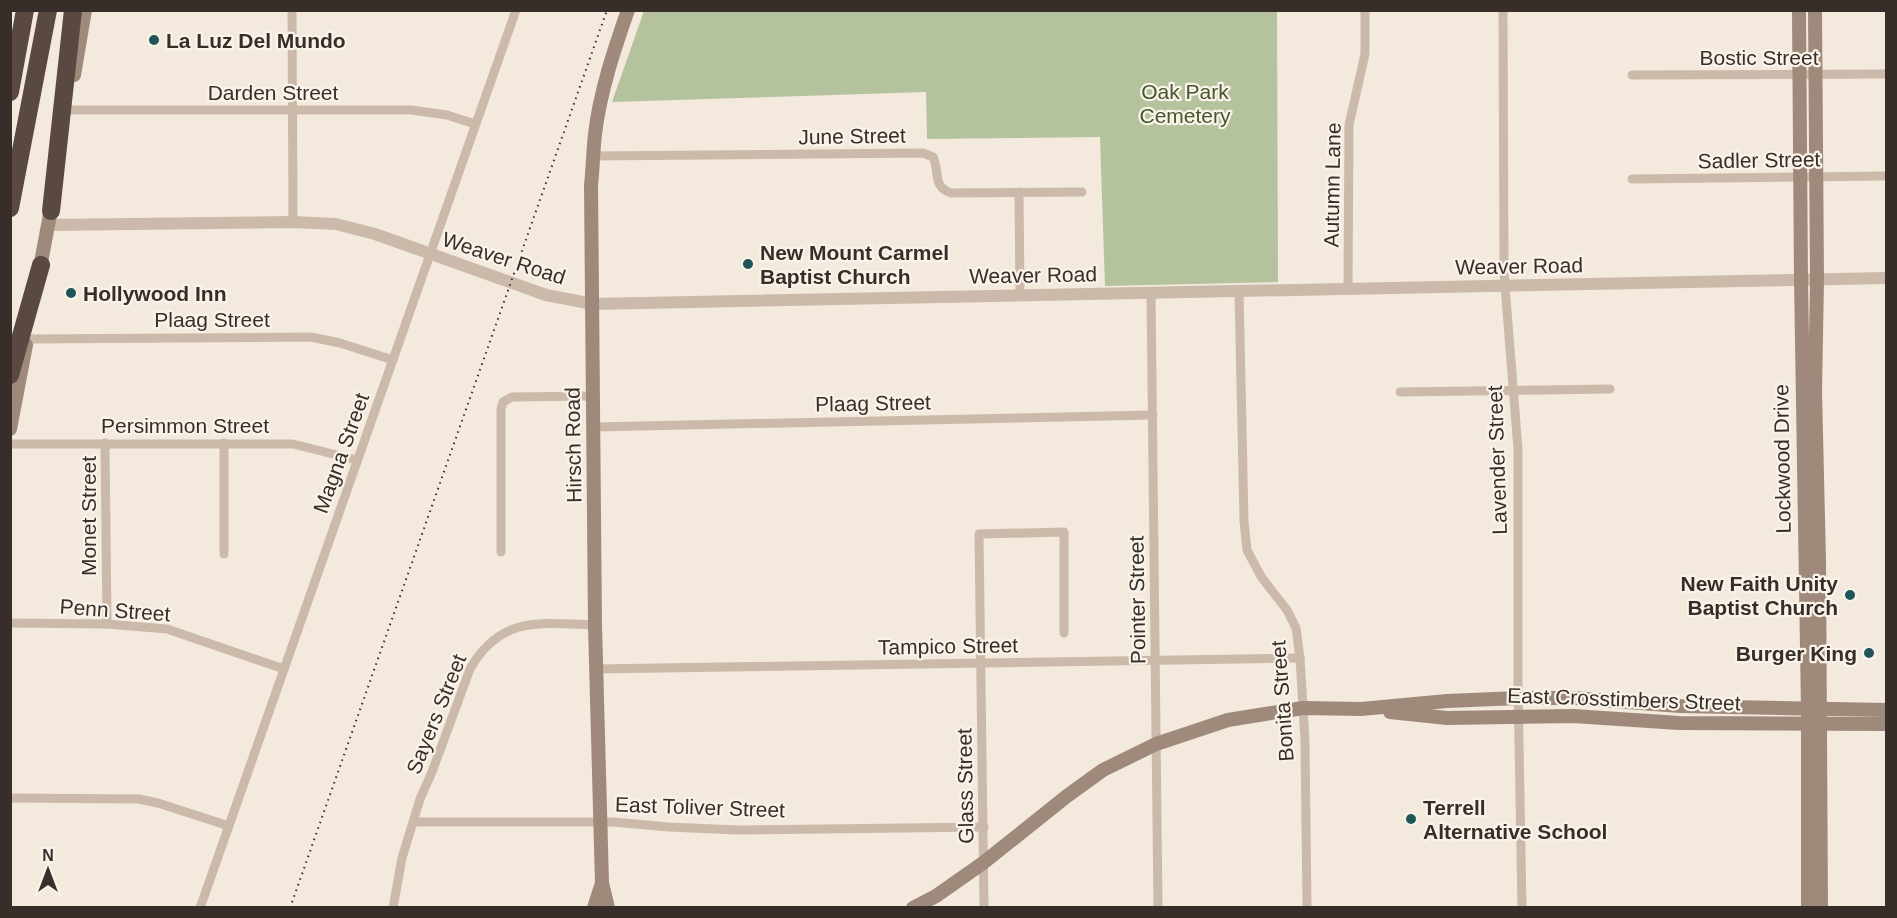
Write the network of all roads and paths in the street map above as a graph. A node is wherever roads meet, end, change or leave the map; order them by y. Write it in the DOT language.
graph roads {
  1 [pos="26,10"];
  2 [pos="48,10"];
  3 [pos="73,10"];
  4 [pos="85,10"];
  5 [pos="291,10"];
  6 [pos="516,10"];
  7 [pos="628,10"];
  8 [pos="1365,10"];
  9 [pos="1503,10"];
  10 [pos="1799,10"];
  11 [pos="1815,10"];
  12 [pos="1887,74"];
  13 [pos="1632,75"];
  14 [pos="1800,75"];
  15 [pos="1816,75"];
  16 [pos="10,92"];
  17 [pos="68,110"];
  18 [pos="292,111"];
  19 [pos="475,124"];
  20 [pos="594,156"];
  21 [pos="1887,176"];
  22 [pos="1817,177"];
  23 [pos="1801,178"];
  24 [pos="1632,179"];
  25 [pos="1019,192"];
  26 [pos="1082,192"];
  27 [pos="10,208"];
  28 [pos="50,218"];
  29 [pos="293,222"];
  30 [pos="431,254"];
  31 [pos="41,265"];
  32 [pos="1817,279"];
  33 [pos="1887,279"];
  34 [pos="1801,280"];
  35 [pos="1504,286"];
  36 [pos="1348,289"];
  37 [pos="1239,291"];
  38 [pos="1151,293"];
  39 [pos="1020,295"];
  40 [pos="593,304"];
  41 [pos="27,339"];
  42 [pos="393,360"];
  43 [pos="10,375"];
  44 [pos="1611,389"];
  45 [pos="1514,390"];
  46 [pos="1400,392"];
  47 [pos="1809,392"];
  48 [pos="593,396"];
  49 [pos="1153,416"];
  50 [pos="594,426"];
  51 [pos="10,429"];
  52 [pos="105,443"];
  53 [pos="224,443"];
  54 [pos="10,444"];
  55 [pos="357,460"];
  56 [pos="501,552"];
  57 [pos="224,554"];
  58 [pos="1819,560"];
  59 [pos="1805,562"];
  60 [pos="10,623"];
  61 [pos="107,624"];
  62 [pos="595,625"];
  63 [pos="1064,633"];
  64 [pos="1300,658"];
  65 [pos="1155,660"];
  66 [pos="981,664"];
  67 [pos="284,669"];
  68 [pos="596,669"];
  69 [pos="1519,698"];
  70 [pos="1667,705"];
  71 [pos="1303,708"];
  72 [pos="1361,709"];
  73 [pos="1814,709"];
  74 [pos="1887,710"];
  75 [pos="1519,715"];
  76 [pos="1664,722"];
  77 [pos="1887,724"];
  78 [pos="1813,725"];
  79 [pos="1156,744"];
  80 [pos="10,798"];
  81 [pos="602,821"];
  82 [pos="414,822"];
  83 [pos="229,826"];
  84 [pos="984,827"];
  85 [pos="984,863"];
  86 [pos="1815,881"];
  87 [pos="602,883"];
  88 [pos="200,908"];
  89 [pos="393,908"];
  90 [pos="594,908"];
  91 [pos="608,908"];
  92 [pos="913,908"];
  93 [pos="984,908"];
  94 [pos="1158,908"];
  95 [pos="1307,908"];
  96 [pos="1522,908"];
  97 [pos="1808,908"];
  98 [pos="1821,908"];
  1 -- 16 [label="highway"];
  2 -- 27 [label="highway"];
  3 -- 28 [label="highway"];
  4 -- 17 [label="main road"];
  5 -- 18 [label="street"];
  6 -- 19 [label="street, Magna Street"];
  7 -- 20 [label="main road, Hirsch Road"];
  8 -- 36 [label="street, Autumn Lane"];
  9 -- 35 [label="street, Lavender Street"];
  10 -- 14 [label="main road, Lockwood Drive"];
  11 -- 15 [label="main road, Lockwood Drive"];
  12 -- 15 [label="street, Bostic Street"];
  13 -- 14 [label="street, Bostic Street"];
  14 -- 15 [label="street, Bostic Street"];
  14 -- 23 [label="main road, Lockwood Drive"];
  15 -- 22 [label="main road, Lockwood Drive"];
  17 -- 18 [label="street, Darden Street"];
  17 -- 28 [label="main road"];
  18 -- 19 [label="street, Darden Street"];
  18 -- 29 [label="street"];
  19 -- 30 [label="street, Magna Street"];
  20 -- 25 [label="street, June Street"];
  20 -- 40 [label="main road, Hirsch Road"];
  21 -- 22 [label="street, Sadler Street"];
  22 -- 23 [label="street, Sadler Street"];
  22 -- 32 [label="main road, Lockwood Drive"];
  23 -- 24 [label="street, Sadler Street"];
  23 -- 34 [label="main road, Lockwood Drive"];
  25 -- 26 [label="street, June Street"];
  25 -- 39 [label="street"];
  28 -- 29 [label="street, Weaver Road"];
  28 -- 31 [label="main road"];
  29 -- 30 [label="street, Weaver Road"];
  30 -- 40 [label="street, Weaver Road"];
  30 -- 42 [label="street, Magna Street"];
  31 -- 41 [label="main road"];
  31 -- 43 [label="highway"];
  32 -- 33 [label="street, Weaver Road"];
  32 -- 34 [label="street, Weaver Road"];
  32 -- 47 [label="main road, Lockwood Drive"];
  34 -- 35 [label="street, Weaver Road"];
  34 -- 47 [label="main road, Lockwood Drive"];
  35 -- 36 [label="street, Weaver Road"];
  35 -- 45 [label="street, Lavender Street"];
  36 -- 37 [label="street, Weaver Road"];
  37 -- 38 [label="street, Weaver Road"];
  37 -- 64 [label="street, Bonita Street"];
  38 -- 39 [label="street, Weaver Road"];
  38 -- 49 [label="street, Pointer Street"];
  39 -- 40 [label="street, Weaver Road"];
  40 -- 48 [label="main road, Hirsch Road"];
  41 -- 42 [label="street, Plaag Street"];
  41 -- 51 [label="main road"];
  42 -- 55 [label="street, Magna Street"];
  44 -- 45 [label="street"];
  45 -- 46 [label="street"];
  45 -- 69 [label="street, Lavender Street"];
  47 -- 58 [label="main road, Lockwood Drive"];
  47 -- 59 [label="main road, Lockwood Drive"];
  48 -- 50 [label="main road, Hirsch Road"];
  48 -- 56 [label="street"];
  49 -- 50 [label="street, Plaag Street"];
  49 -- 65 [label="street, Pointer Street"];
  50 -- 62 [label="main road, Hirsch Road"];
  52 -- 53 [label="street, Persimmon Street"];
  52 -- 54 [label="street, Persimmon Street"];
  52 -- 61 [label="street, Monet Street"];
  53 -- 55 [label="street, Persimmon Street"];
  53 -- 57 [label="street"];
  55 -- 67 [label="street, Magna Street"];
  58 -- 59 [label="main road"];
  58 -- 73 [label="main road, Lockwood Drive"];
  59 -- 73 [label="main road, Lockwood Drive"];
  60 -- 61 [label="street, Penn Street"];
  61 -- 67 [label="street, Penn Street"];
  62 -- 68 [label="main road, Hirsch Road"];
  62 -- 82 [label="street, Sayers Street"];
  63 -- 66 [label="street, Glass Street"];
  64 -- 65 [label="street, Tampico Street"];
  64 -- 71 [label="street, Bonita Street"];
  65 -- 66 [label="street, Tampico Street"];
  65 -- 79 [label="street, Pointer Street"];
  66 -- 68 [label="street, Tampico Street"];
  66 -- 84 [label="street, Glass Street"];
  67 -- 83 [label="street, Magna Street"];
  68 -- 81 [label="main road, Hirsch Road"];
  69 -- 70 [label="main road, East Crosstimbers Street"];
  69 -- 72 [label="main road, East Crosstimbers Street"];
  69 -- 75 [label="street, Lavender Street"];
  70 -- 73 [label="main road, East Crosstimbers Street"];
  70 -- 76 [label="main road"];
  71 -- 72 [label="main road, East Crosstimbers Street"];
  71 -- 79 [label="main road, East Crosstimbers Street"];
  71 -- 95 [label="street, Bonita Street"];
  72 -- 75 [label="main road, East Crosstimbers Street"];
  73 -- 74 [label="main road, East Crosstimbers Street"];
  73 -- 78 [label="main road, Lockwood Drive"];
  75 -- 76 [label="main road, East Crosstimbers Street"];
  75 -- 96 [label="street, Lavender Street"];
  76 -- 78 [label="main road, East Crosstimbers Street"];
  77 -- 78 [label="main road, East Crosstimbers Street"];
  78 -- 86 [label="main road, Lockwood Drive"];
  79 -- 85 [label="main road, East Crosstimbers Street"];
  79 -- 94 [label="street, Pointer Street"];
  80 -- 83 [label="street"];
  81 -- 82 [label="street, East Toliver Street"];
  81 -- 84 [label="street, East Toliver Street"];
  81 -- 87 [label="main road, Hirsch Road"];
  82 -- 89 [label="street, Sayers Street"];
  83 -- 88 [label="street, Magna Street"];
  84 -- 85 [label="street, Glass Street"];
  85 -- 92 [label="main road, East Crosstimbers Street"];
  85 -- 93 [label="street, Glass Street"];
  86 -- 97 [label="main road, Lockwood Drive"];
  86 -- 98 [label="main road, Lockwood Drive"];
  87 -- 90 [label="main road, Hirsch Road"];
  87 -- 91 [label="main road, Hirsch Road"];
}
